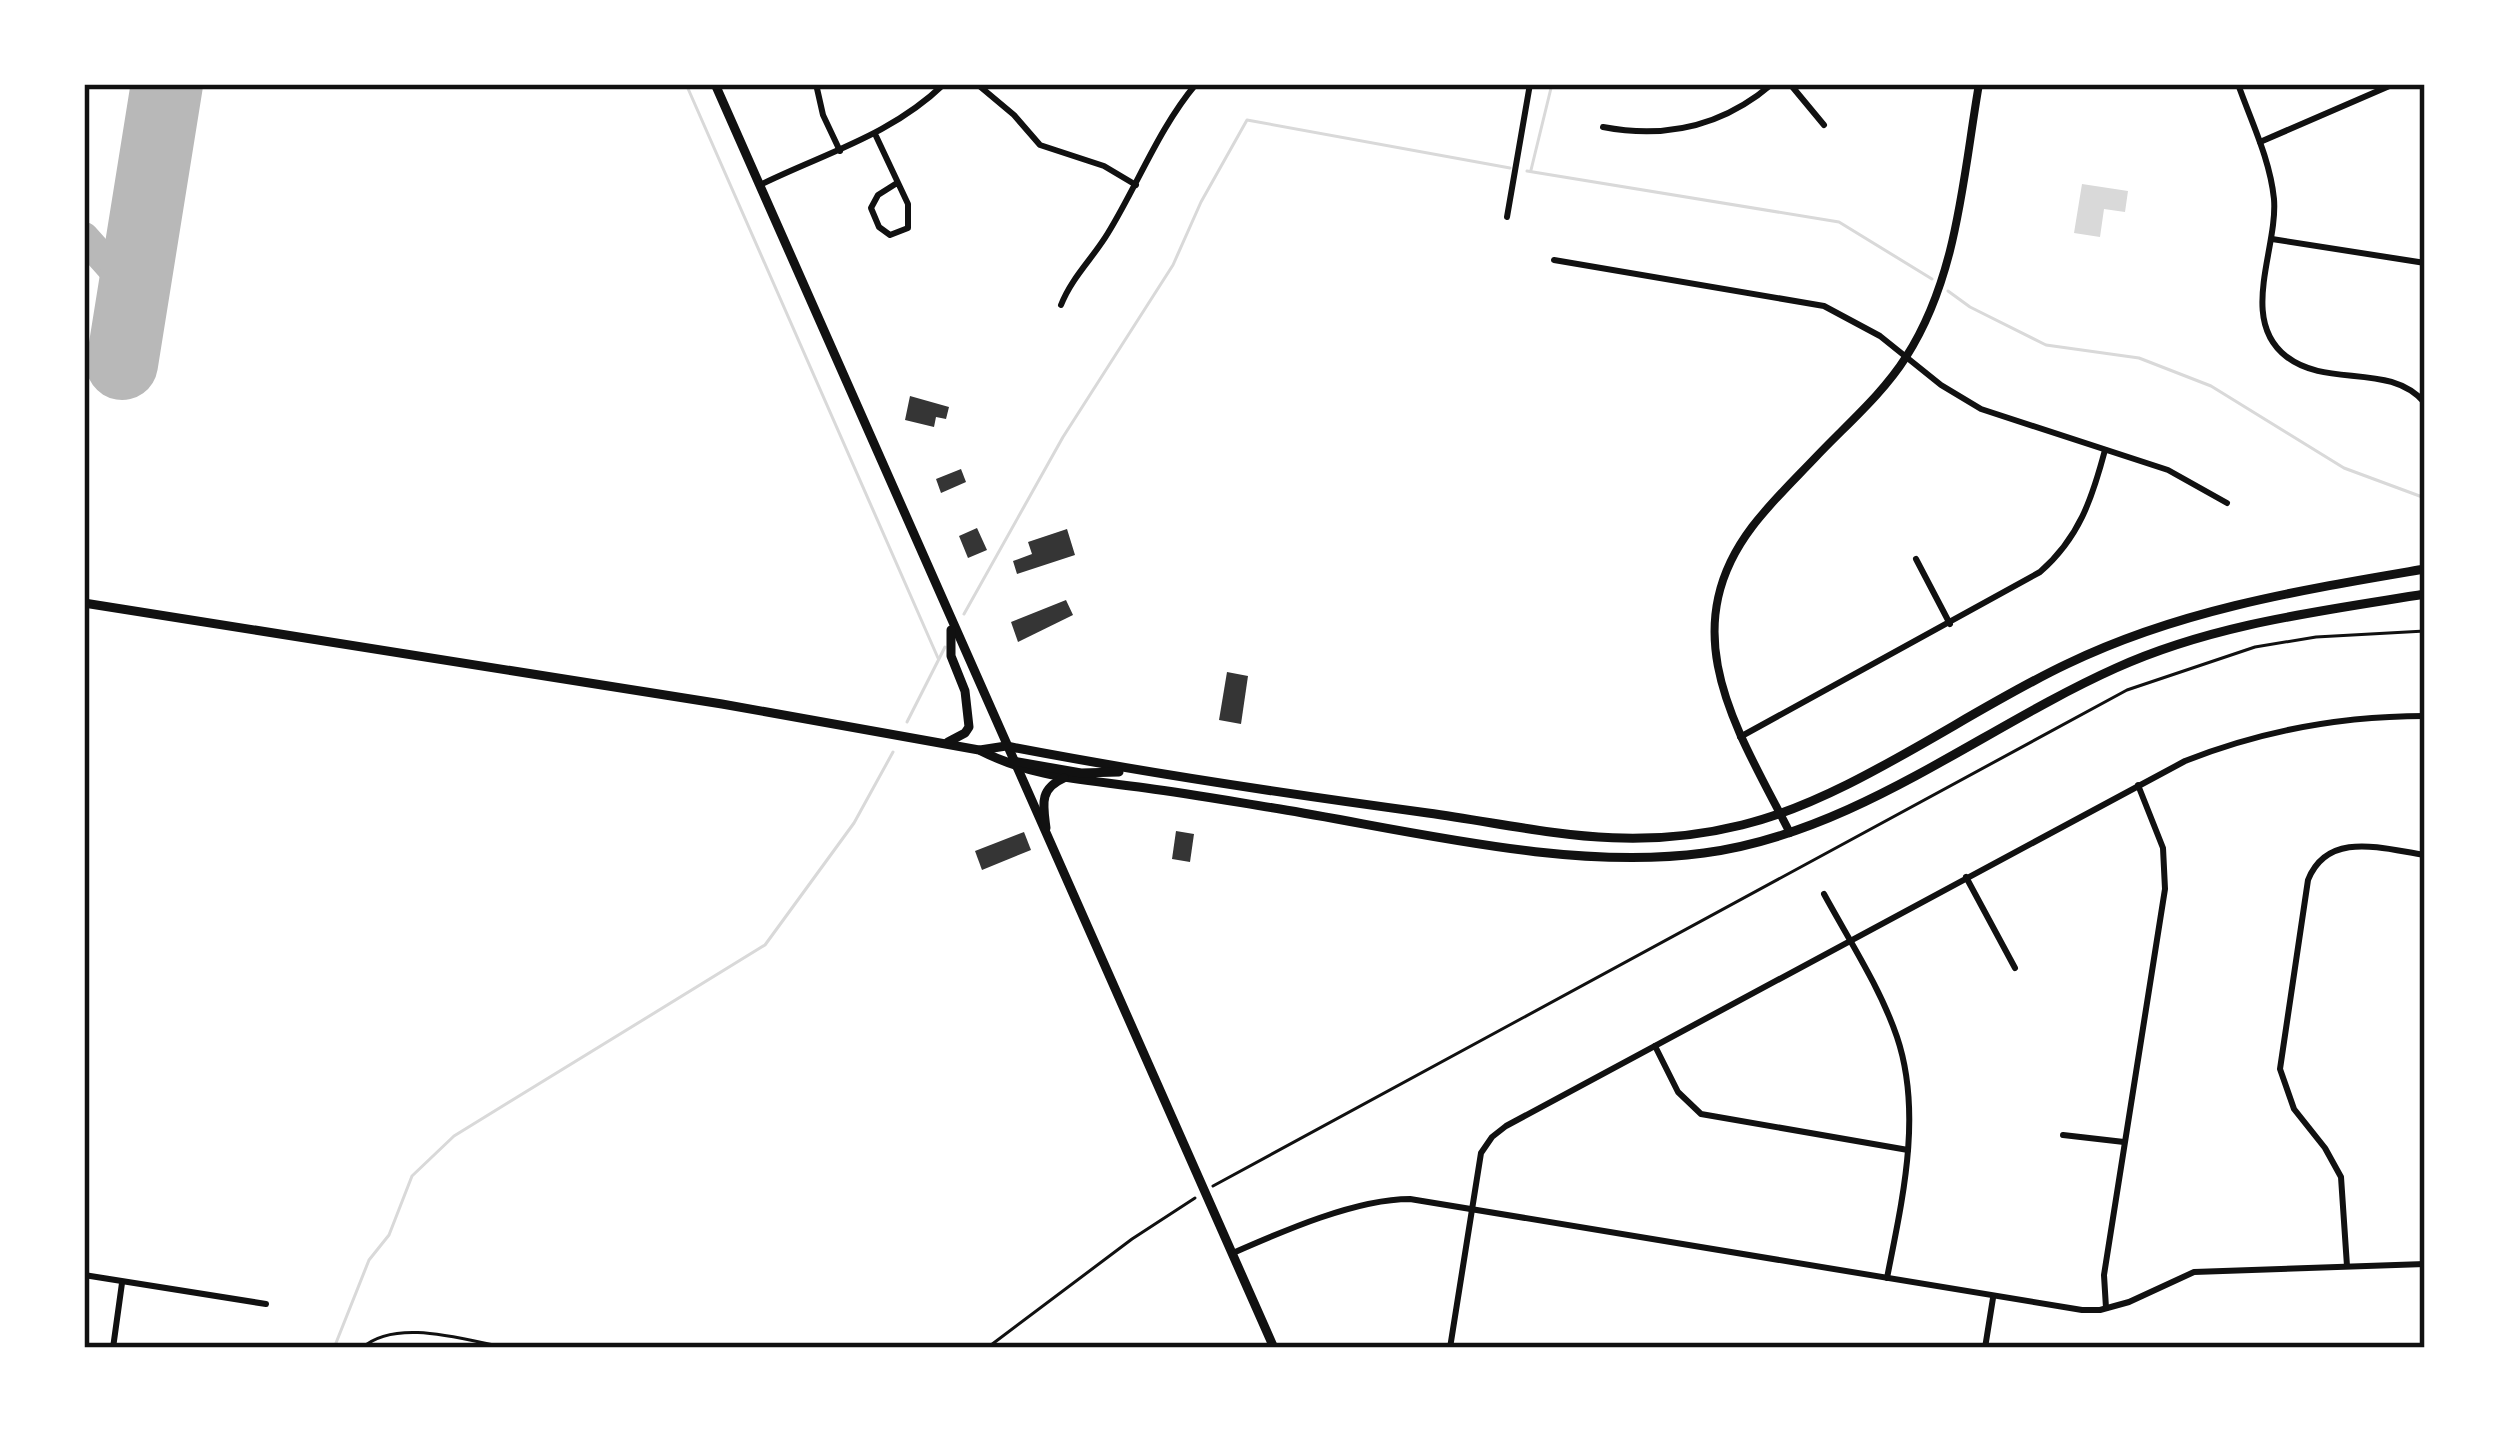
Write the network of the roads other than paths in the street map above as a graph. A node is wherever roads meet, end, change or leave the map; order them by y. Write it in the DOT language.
graph roads {
  1 [pos="715,84"];
  2 [pos="816,84"];
  3 [pos="944,84"];
  4 [pos="977,84"];
  5 [pos="1196,84"];
  6 [pos="1530,84"];
  7 [pos="1772,84"];
  8 [pos="1790,84"];
  9 [pos="1978,84"];
  10 [pos="2238,84"];
  11 [pos="2394,84"];
  12 [pos="1824,125"];
  13 [pos="1603,127"];
  14 [pos="875,136"];
  15 [pos="2260,142"];
  16 [pos="840,151"];
  17 [pos="898,183"];
  18 [pos="1136,184"];
  19 [pos="760,185"];
  20 [pos="1507,217"];
  21 [pos="2272,239"];
  22 [pos="1554,260"];
  23 [pos="2425,263"];
  24 [pos="1061,305"];
  25 [pos="1906,356"];
  26 [pos="2425,403"];
  27 [pos="2105,450"];
  28 [pos="2227,502"];
  29 [pos="1916,560"];
  30 [pos="2425,569"];
  31 [pos="2425,594"];
  32 [pos="84,603"];
  33 [pos="1950,623"];
  34 [pos="952,625"];
  35 [pos="2425,716"];
  36 [pos="1740,737"];
  37 [pos="945,744"];
  38 [pos="1006,746"];
  39 [pos="979,750"];
  40 [pos="1015,765"];
  41 [pos="1149,771"];
  42 [pos="1064,778"];
  43 [pos="2138,785"];
  44 [pos="1780,813"];
  45 [pos="1790,832"];
  46 [pos="1047,839"];
  47 [pos="2425,855"];
  48 [pos="1966,878"];
  49 [pos="1824,894"];
  50 [pos="1849,940"];
  51 [pos="2015,968"];
  52 [pos="1655,1046"];
  53 [pos="2063,1135"];
  54 [pos="2124,1142"];
  55 [pos="1908,1150"];
  56 [pos="1472,1210"];
  57 [pos="1233,1253"];
  58 [pos="2425,1264"];
  59 [pos="2347,1266"];
  60 [pos="84,1275"];
  61 [pos="1887,1278"];
  62 [pos="122,1283"];
  63 [pos="1993,1298"];
  64 [pos="266,1304"];
  65 [pos="2106,1309"];
  66 [pos="113,1348"];
  67 [pos="1274,1348"];
  68 [pos="1450,1348"];
  69 [pos="1985,1348"];
  1 -- 19 [label="main road"];
  2 -- 16 [label="street"];
  3 -- 14 [label="street"];
  4 -- 18 [label="street"];
  5 -- 18 [label="street"];
  6 -- 20 [label="street"];
  7 -- 13 [label="street"];
  8 -- 12 [label="street"];
  9 -- 25 [label="street"];
  10 -- 15 [label="street"];
  11 -- 15 [label="street"];
  14 -- 16 [label="street"];
  14 -- 17 [label="street"];
  15 -- 21 [label="street"];
  16 -- 19 [label="street"];
  17 -- 17 [label="street"];
  18 -- 24 [label="street"];
  19 -- 34 [label="main road"];
  21 -- 23 [label="street"];
  21 -- 26 [label="street"];
  22 -- 25 [label="street"];
  25 -- 27 [label="street"];
  25 -- 36 [label="street"];
  27 -- 28 [label="street"];
  27 -- 33 [label="street"];
  29 -- 33 [label="street"];
  30 -- 44 [label="main road"];
  31 -- 45 [label="main road"];
  32 -- 37 [label="main road"];
  33 -- 36 [label="street"];
  34 -- 37 [label="main road"];
  34 -- 38 [label="main road"];
  35 -- 43 [label="street"];
  36 -- 44 [label="street"];
  37 -- 39 [label="main road"];
  38 -- 39 [label="main road"];
  38 -- 40 [label="main road"];
  38 -- 41 [label="main road"];
  39 -- 40 [label="main road"];
  40 -- 41 [label="main road"];
  40 -- 42 [label="main road"];
  40 -- 46 [label="main road"];
  41 -- 44 [label="main road"];
  42 -- 45 [label="main road"];
  42 -- 46 [label="main road"];
  43 -- 48 [label="street"];
  43 -- 54 [label="street"];
  44 -- 45 [label="street"];
  46 -- 57 [label="main road"];
  47 -- 59 [label="street"];
  48 -- 50 [label="street"];
  48 -- 51 [label="street"];
  49 -- 50 [label="street"];
  50 -- 52 [label="street"];
  50 -- 55 [label="street"];
  52 -- 55 [label="street"];
  52 -- 56 [label="street"];
  53 -- 54 [label="street"];
  54 -- 65 [label="street"];
  55 -- 61 [label="street"];
  56 -- 57 [label="street"];
  56 -- 61 [label="street"];
  56 -- 68 [label="street"];
  57 -- 67 [label="main road"];
  58 -- 59 [label="street"];
  59 -- 65 [label="street"];
  60 -- 62 [label="street"];
  61 -- 63 [label="street"];
  62 -- 64 [label="street"];
  62 -- 66 [label="street"];
  63 -- 65 [label="street"];
  63 -- 69 [label="street"];
}
